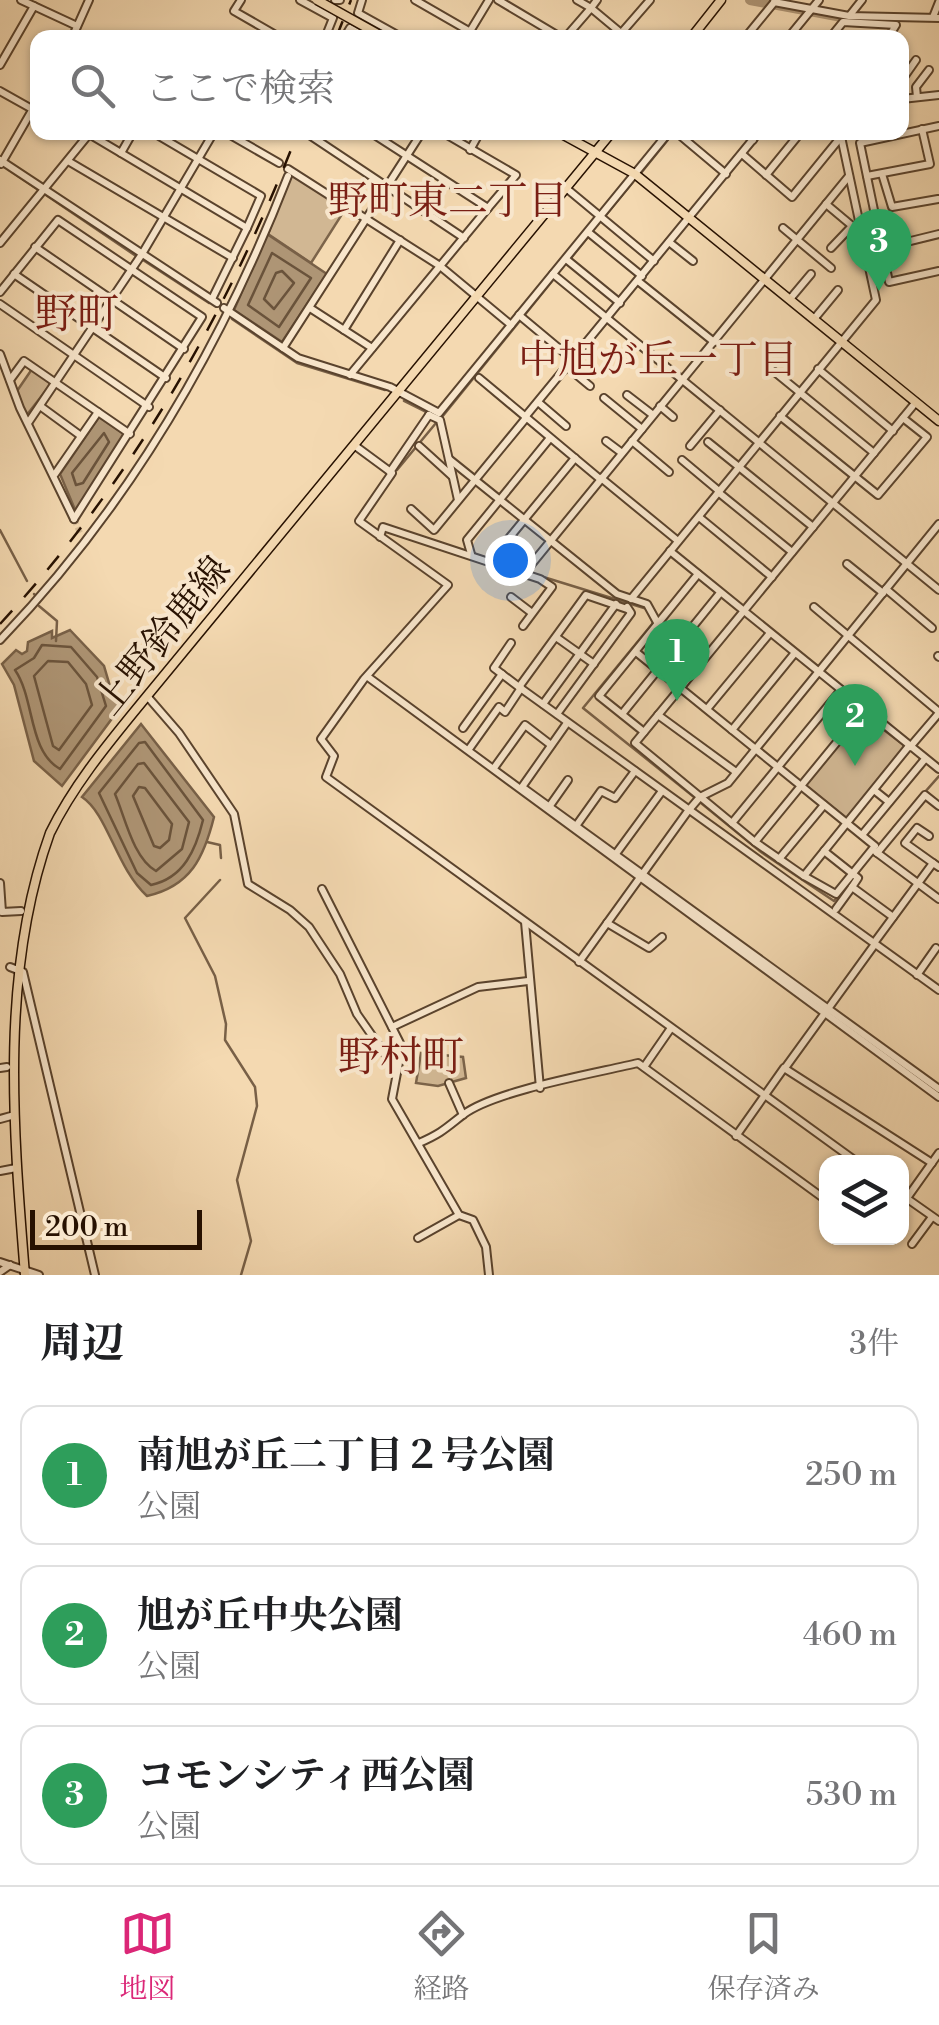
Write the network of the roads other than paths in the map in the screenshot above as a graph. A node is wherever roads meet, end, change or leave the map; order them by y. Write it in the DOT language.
graph roads {
  1 [pos="20,0"];
  2 [pos="89,0"];
  3 [pos="241,0"];
  4 [pos="300,0"];
  5 [pos="317,0"];
  6 [pos="362,0"];
  7 [pos="415,0"];
  8 [pos="489,0"];
  9 [pos="498,0"];
  10 [pos="577,0"];
  11 [pos="597,0"];
  12 [pos="650,0"];
  13 [pos="721,0"];
  14 [pos="818,0"];
  15 [pos="862,0"];
  16 [pos="338,1"];
  17 [pos="939,2"];
  18 [pos="773,3"];
  19 [pos="34,6"];
  20 [pos="591,8"];
  21 [pos="358,12"];
  22 [pos="808,12"];
  23 [pos="849,16"];
  24 [pos="333,18"];
  25 [pos="936,18"];
  26 [pos="77,26"];
  27 [pos="350,28"];
  28 [pos="75,30"];
  29 [pos="265,30"];
  30 [pos="329,30"];
  31 [pos="354,30"];
  32 [pos="371,30"];
  33 [pos="389,30"];
  34 [pos="462,30"];
  35 [pos="470,30"];
  36 [pos="549,30"];
  37 [pos="570,30"];
  38 [pos="615,30"];
  39 [pos="627,30"];
  40 [pos="697,30"];
  41 [pos="751,30"];
  42 [pos="794,30"];
  43 [pos="837,30"];
  44 [pos="894,30"];
  45 [pos="0,40"];
  46 [pos="12,45"];
  47 [pos="916,60"];
  48 [pos="0,66"];
  49 [pos="909,70"];
  50 [pos="929,70"];
  51 [pos="939,84"];
  52 [pos="0,91"];
  53 [pos="937,95"];
  54 [pos="918,97"];
  55 [pos="909,98"];
  56 [pos="30,108"];
  57 [pos="30,112"];
  58 [pos="939,126"];
  59 [pos="922,129"];
  60 [pos="909,132"];
  61 [pos="84,140"];
  62 [pos="100,140"];
  63 [pos="128,140"];
  64 [pos="168,140"];
  65 [pos="209,140"];
  66 [pos="239,140"];
  67 [pos="317,140"];
  68 [pos="382,140"];
  69 [pos="417,140"];
  70 [pos="454,140"];
  71 [pos="476,140"];
  72 [pos="573,140"];
  73 [pos="606,140"];
  74 [pos="665,140"];
  75 [pos="682,140"];
  76 [pos="753,140"];
  77 [pos="795,140"];
  78 [pos="836,140"];
  79 [pos="841,140"];
  80 [pos="873,140"];
  81 [pos="470,150"];
  82 [pos="596,152"];
  83 [pos="120,153"];
  84 [pos="742,154"];
  85 [pos="407,156"];
  86 [pos="198,159"];
  87 [pos="68,161"];
  88 [pos="1,162"];
  89 [pos="279,163"];
  90 [pos="634,174"];
  91 [pos="726,174"];
  92 [pos="882,174"];
  93 [pos="850,175"];
  94 [pos="766,176"];
  95 [pos="867,176"];
  96 [pos="181,188"];
  97 [pos="386,188"];
  98 [pos="566,188"];
  99 [pos="938,188"];
  100 [pos="44,193"];
  101 [pos="938,201"];
  102 [pos="826,204"];
  103 [pos="488,208"];
  104 [pos="164,218"];
  105 [pos="690,218"];
  106 [pos="366,219"];
  107 [pos="602,219"];
  108 [pos="852,226"];
  109 [pos="247,228"];
  110 [pos="784,228"];
  111 [pos="590,234"];
  112 [pos="939,234"];
  113 [pos="863,236"];
  114 [pos="464,238"];
  115 [pos="400,240"];
  116 [pos="797,240"];
  117 [pos="669,242"];
  118 [pos="0,243"];
  119 [pos="35,248"];
  120 [pos="832,248"];
  121 [pos="882,248"];
  122 [pos="140,256"];
  123 [pos="233,258"];
  124 [pos="568,260"];
  125 [pos="654,261"];
  126 [pos="693,261"];
  127 [pos="440,266"];
  128 [pos="831,268"];
  129 [pos="132,270"];
  130 [pos="939,271"];
  131 [pos="14,274"];
  132 [pos="811,274"];
  133 [pos="555,275"];
  134 [pos="640,278"];
  135 [pos="765,279"];
  136 [pos="838,290"];
  137 [pos="0,292"];
  138 [pos="477,296"];
  139 [pos="790,299"];
  140 [pos="111,300"];
  141 [pos="620,303"];
  142 [pos="0,304"];
  143 [pos="221,306"];
  144 [pos="310,308"];
  145 [pos="521,317"];
  146 [pos="608,318"];
  147 [pos="814,319"];
  148 [pos="511,325"];
  149 [pos="92,328"];
  150 [pos="344,330"];
  151 [pos="714,342"];
  152 [pos="842,342"];
  153 [pos="184,348"];
  154 [pos="284,348"];
  155 [pos="372,348"];
  156 [pos="0,354"];
  157 [pos="74,355"];
  158 [pos="570,363"];
  159 [pos="770,369"];
  160 [pos="818,370"];
  161 [pos="475,374"];
  162 [pos="350,375"];
  163 [pos="166,378"];
  164 [pos="683,379"];
  165 [pos="10,381"];
  166 [pos="55,382"];
  167 [pos="590,386"];
  168 [pos="398,392"];
  169 [pos="800,392"];
  170 [pos="627,394"];
  171 [pos="604,398"];
  172 [pos="538,402"];
  173 [pos="916,402"];
  174 [pos="40,406"];
  175 [pos="660,406"];
  176 [pos="149,407"];
  177 [pos="720,410"];
  178 [pos="98,412"];
  179 [pos="431,412"];
  180 [pos="653,416"];
  181 [pos="780,416"];
  182 [pos="526,417"];
  183 [pos="674,417"];
  184 [pos="903,418"];
  185 [pos="939,420"];
  186 [pos="28,423"];
  187 [pos="566,426"];
  188 [pos="642,429"];
  189 [pos="893,431"];
  190 [pos="131,434"];
  191 [pos="81,436"];
  192 [pos="550,438"];
  193 [pos="606,441"];
  194 [pos="632,441"];
  195 [pos="708,442"];
  196 [pos="759,443"];
  197 [pos="354,445"];
  198 [pos="420,446"];
  199 [pos="690,446"];
  200 [pos="622,454"];
  201 [pos="874,454"];
  202 [pos="575,458"];
  203 [pos="448,459"];
  204 [pos="682,460"];
  205 [pos="739,467"];
  206 [pos="390,472"];
  207 [pos="669,472"];
  208 [pos="54,474"];
  209 [pos="452,476"];
  210 [pos="855,477"];
  211 [pos="476,478"];
  212 [pos="601,479"];
  213 [pos="719,492"];
  214 [pos="501,498"];
  215 [pos="458,502"];
  216 [pos="832,504"];
  217 [pos="411,509"];
  218 [pos="699,516"];
  219 [pos="526,519"];
  220 [pos="814,527"];
  221 [pos="937,531"];
  222 [pos="380,536"];
  223 [pos="550,540"];
  224 [pos="678,541"];
  225 [pos="670,552"];
  226 [pos="792,552"];
  227 [pos="470,554"];
  228 [pos="491,560"];
  229 [pos="847,564"];
  230 [pos="907,564"];
  231 [pos="528,572"];
  232 [pos="698,574"];
  233 [pos="772,577"];
  234 [pos="939,590"];
  235 [pos="884,591"];
  236 [pos="720,593"];
  237 [pos="511,596"];
  238 [pos="628,602"];
  239 [pos="616,604"];
  240 [pos="814,607"];
  241 [pos="744,612"];
  242 [pos="532,613"];
  243 [pos="658,624"];
  244 [pos="523,626"];
  245 [pos="932,628"];
  246 [pos="770,633"];
  247 [pos="848,636"];
  248 [pos="556,637"];
  249 [pos="0,640"];
  250 [pos="512,644"];
  251 [pos="636,652"];
  252 [pos="794,653"];
  253 [pos="580,654"];
  254 [pos="594,664"];
  255 [pos="658,670"];
  256 [pos="818,672"];
  257 [pos="502,674"];
  258 [pos="368,677"];
  259 [pos="520,688"];
  260 [pos="681,688"];
  261 [pos="841,690"];
  262 [pos="147,696"];
  263 [pos="543,704"];
  264 [pos="706,709"];
  265 [pos="864,710"];
  266 [pos="939,712"];
  267 [pos="557,714"];
  268 [pos="622,714"];
  269 [pos="658,715"];
  270 [pos="568,723"];
  271 [pos="463,728"];
  272 [pos="732,730"];
  273 [pos="644,732"];
  274 [pos="552,746"];
  275 [pos="910,747"];
  276 [pos="469,749"];
  277 [pos="755,749"];
  278 [pos="925,759"];
  279 [pos="494,768"];
  280 [pos="778,768"];
  281 [pos="939,769"];
  282 [pos="635,771"];
  283 [pos="736,772"];
  284 [pos="568,780"];
  285 [pos="800,786"];
  286 [pos="874,790"];
  287 [pos="662,792"];
  288 [pos="700,797"];
  289 [pos="890,802"];
  290 [pos="824,805"];
  291 [pos="939,806"];
  292 [pos="550,807"];
  293 [pos="688,811"];
  294 [pos="732,823"];
  295 [pos="846,823"];
  296 [pos="576,826"];
  297 [pos="862,836"];
  298 [pos="929,836"];
  299 [pos="755,842"];
  300 [pos="824,851"];
  301 [pos="875,851"];
  302 [pos="615,855"];
  303 [pos="780,859"];
  304 [pos="936,865"];
  305 [pos="804,876"];
  306 [pos="855,876"];
  307 [pos="641,877"];
  308 [pos="0,883"];
  309 [pos="918,883"];
  310 [pos="852,887"];
  311 [pos="322,889"];
  312 [pos="939,899"];
  313 [pos="836,909"];
  314 [pos="21,911"];
  315 [pos="1,912"];
  316 [pos="893,917"];
  317 [pos="524,922"];
  318 [pos="607,923"];
  319 [pos="662,936"];
  320 [pos="874,944"];
  321 [pos="936,948"];
  322 [pos="579,962"];
  323 [pos="10,967"];
  324 [pos="917,975"];
  325 [pos="528,981"];
  326 [pos="939,990"];
  327 [pos="825,1011"];
  328 [pos="392,1027"];
  329 [pos="671,1028"];
  330 [pos="644,1067"];
  331 [pos="4,1068"];
  332 [pos="785,1068"];
  333 [pos="396,1070"];
  334 [pos="449,1083"];
  335 [pos="540,1088"];
  336 [pos="939,1093"];
  337 [pos="764,1096"];
  338 [pos="463,1114"];
  339 [pos="11,1116"];
  340 [pos="0,1119"];
  341 [pos="736,1136"];
  342 [pos="419,1144"];
  343 [pos="939,1153"];
  344 [pos="847,1155"];
  345 [pos="932,1163"];
  346 [pos="16,1168"];
  347 [pos="0,1172"];
  348 [pos="909,1192"];
  349 [pos="819,1195"];
  350 [pos="909,1203"];
  351 [pos="459,1215"];
  352 [pos="936,1219"];
  353 [pos="418,1238"];
  354 [pos="912,1244"];
  355 [pos="0,1262"];
  356 [pos="10,1266"];
  357 [pos="0,1272"];
  358 [pos="25,1273"];
  359 [pos="39,1275"];
  360 [pos="95,1275"];
  361 [pos="490,1275"];
  1 -- 19 [label="street"];
  2 -- 26 [label="street"];
  3 -- 29 [label="street"];
  4 -- 24 [label="street"];
  5 -- 32 [label="main road, bridge"];
  6 -- 21 [label="street"];
  7 -- 34 [label="street"];
  8 -- 35 [label="street"];
  9 -- 36 [label="street"];
  10 -- 20 [label="street"];
  11 -- 20 [label="street"];
  12 -- 39 [label="street"];
  13 -- 40 [label="main road"];
  14 -- 22 [label="street"];
  15 -- 23 [label="street"];
  16 -- 24 [label="street"];
  17 -- 25 [label="street"];
  18 -- 22 [label="street"];
  18 -- 41 [label="street"];
  19 -- 26 [label="street"];
  19 -- 46 [label="street"];
  20 -- 37 [label="street"];
  20 -- 38 [label="street"];
  21 -- 27 [label="street"];
  21 -- 33 [label="street"];
  22 -- 23 [label="street"];
  22 -- 42 [label="street"];
  23 -- 25 [label="street"];
  24 -- 30 [label="street"];
  26 -- 28 [label="street"];
  27 -- 31 [label="street"];
  43 -- 44 [label="street"];
  45 -- 46 [label="street"];
  46 -- 48 [label="street"];
  47 -- 49 [label="street"];
  50 -- 54 [label="street"];
  51 -- 53 [label="street"];
  52 -- 56 [label="street"];
  53 -- 54 [label="street"];
  54 -- 55 [label="street"];
  57 -- 88 [label="street"];
  58 -- 59 [label="street"];
  59 -- 60 [label="street"];
  59 -- 92 [label="street"];
  61 -- 87 [label="street"];
  62 -- 83 [label="street"];
  63 -- 83 [label="street"];
  64 -- 86 [label="street"];
  65 -- 86 [label="street"];
  66 -- 89 [label="street"];
  67 -- 97 [label="street"];
  68 -- 85 [label="street"];
  69 -- 85 [label="street"];
  70 -- 81 [label="street"];
  71 -- 81 [label="street"];
  72 -- 82 [label="main road"];
  73 -- 82 [label="main road, 上野鈴鹿線"];
  74 -- 90 [label="street"];
  75 -- 91 [label="street"];
  76 -- 84 [label="street"];
  77 -- 94 [label="street"];
  78 -- 94 [label="street"];
  79 -- 93 [label="street"];
  80 -- 95 [label="street"];
  81 -- 103 [label="street"];
  82 -- 90 [label="main road"];
  82 -- 98 [label="main road, 上野鈴鹿線"];
  83 -- 96 [label="street"];
  84 -- 91 [label="street"];
  84 -- 94 [label="street"];
  85 -- 97 [label="street"];
  85 -- 103 [label="street"];
  86 -- 96 [label="street"];
  86 -- 109 [label="street"];
  87 -- 100 [label="street"];
  87 -- 104 [label="street"];
  88 -- 100 [label="street"];
  90 -- 105 [label="main road"];
  90 -- 107 [label="street"];
  91 -- 105 [label="street"];
  92 -- 95 [label="street"];
  92 -- 101 [label="street"];
  93 -- 102 [label="street"];
  93 -- 113 [label="street"];
  95 -- 121 [label="street"];
  96 -- 104 [label="street"];
  96 -- 109 [label="street"];
  97 -- 106 [label="street"];
  97 -- 114 [label="street"];
  98 -- 107 [label="street"];
  98 -- 138 [label="main road, 上野鈴鹿線"];
  99 -- 101 [label="street"];
  100 -- 118 [label="street"];
  100 -- 122 [label="street"];
  102 -- 108 [label="street"];
  102 -- 116 [label="street"];
  103 -- 114 [label="street"];
  104 -- 122 [label="street"];
  104 -- 123 [label="street"];
  105 -- 117 [label="street"];
  105 -- 135 [label="main road"];
  106 -- 115 [label="street"];
  106 -- 143 [label="street"];
  106 -- 144 [label="street"];
  107 -- 111 [label="street"];
  107 -- 125 [label="street"];
  108 -- 113 [label="street"];
  108 -- 120 [label="street"];
  109 -- 123 [label="street"];
  110 -- 116 [label="street"];
  111 -- 124 [label="street"];
  111 -- 134 [label="street"];
  112 -- 121 [label="street"];
  113 -- 152 [label="street"];
  114 -- 127 [label="street"];
  115 -- 127 [label="street"];
  115 -- 150 [label="street"];
  116 -- 128 [label="street"];
  116 -- 135 [label="street"];
  117 -- 125 [label="street"];
  117 -- 126 [label="street"];
  119 -- 129 [label="street"];
  119 -- 131 [label="street"];
  119 -- 140 [label="street"];
  121 -- 130 [label="street"];
  122 -- 129 [label="street"];
  122 -- 143 [label="street"];
  123 -- 143 [label="street"];
  124 -- 133 [label="street"];
  124 -- 141 [label="street"];
  125 -- 134 [label="street"];
  127 -- 138 [label="street"];
  127 -- 155 [label="street"];
  129 -- 140 [label="street"];
  129 -- 153 [label="street"];
  131 -- 137 [label="street"];
  131 -- 149 [label="street"];
  132 -- 139 [label="street"];
  133 -- 145 [label="street"];
  133 -- 146 [label="street"];
  134 -- 141 [label="street"];
  134 -- 151 [label="street"];
  135 -- 139 [label="main road"];
  135 -- 151 [label="street"];
  136 -- 147 [label="street"];
  138 -- 148 [label="street"];
  138 -- 168 [label="main road, 上野鈴鹿線"];
  139 -- 147 [label="main road"];
  140 -- 149 [label="street"];
  140 -- 153 [label="street"];
  141 -- 146 [label="street"];
  142 -- 157 [label="street"];
  143 -- 154 [label="street"];
  143 -- 249 [label="street"];
  144 -- 150 [label="street"];
  144 -- 154 [label="street"];
  145 -- 148 [label="street"];
  145 -- 158 [label="street"];
  146 -- 158 [label="street"];
  146 -- 164 [label="street"];
  147 -- 152 [label="main road"];
  148 -- 161 [label="street"];
  149 -- 157 [label="street"];
  149 -- 163 [label="street"];
  150 -- 155 [label="street"];
  151 -- 164 [label="street"];
  152 -- 160 [label="street"];
  152 -- 173 [label="main road"];
  153 -- 163 [label="street"];
  154 -- 162 [label="street"];
  155 -- 162 [label="street"];
  156 -- 165 [label="street"];
  157 -- 166 [label="street"];
  157 -- 176 [label="street"];
  158 -- 167 [label="street"];
  158 -- 172 [label="street"];
  159 -- 169 [label="street"];
  160 -- 169 [label="street"];
  160 -- 189 [label="street"];
  161 -- 179 [label="street"];
  161 -- 182 [label="street"];
  162 -- 168 [label="street"];
  163 -- 176 [label="street"];
  164 -- 175 [label="street"];
  164 -- 177 [label="street"];
  165 -- 166 [label="street"];
  165 -- 186 [label="street"];
  166 -- 174 [label="street"];
  166 -- 178 [label="street"];
  168 -- 179 [label="street"];
  168 -- 197 [label="main road, 上野鈴鹿線"];
  169 -- 181 [label="street"];
  169 -- 201 [label="street"];
  170 -- 180 [label="street"];
  171 -- 188 [label="street"];
  172 -- 182 [label="street"];
  172 -- 187 [label="street"];
  173 -- 184 [label="street"];
  173 -- 185 [label="main road"];
  174 -- 186 [label="street"];
  174 -- 191 [label="street"];
  175 -- 180 [label="street"];
  175 -- 183 [label="street"];
  176 -- 190 [label="street"];
  177 -- 196 [label="street"];
  177 -- 199 [label="street"];
  178 -- 190 [label="street"];
  178 -- 191 [label="street"];
  179 -- 203 [label="street"];
  179 -- 206 [label="street"];
  180 -- 188 [label="street"];
  181 -- 196 [label="street"];
  181 -- 210 [label="street"];
  182 -- 192 [label="street"];
  182 -- 211 [label="street"];
  184 -- 189 [label="street"];
  184 -- 210 [label="street"];
  186 -- 208 [label="street"];
  188 -- 194 [label="street"];
  189 -- 201 [label="street"];
  190 -- 208 [label="street"];
  191 -- 208 [label="street"];
  192 -- 202 [label="street"];
  192 -- 214 [label="street"];
  193 -- 200 [label="street"];
  194 -- 200 [label="street"];
  194 -- 207 [label="street"];
  195 -- 205 [label="street"];
  196 -- 205 [label="street"];
  196 -- 216 [label="street"];
  197 -- 206 [label="street"];
  197 -- 262 [label="main road, 上野鈴鹿線"];
  198 -- 209 [label="street"];
  200 -- 212 [label="street"];
  201 -- 210 [label="street"];
  202 -- 212 [label="street"];
  202 -- 219 [label="street"];
  203 -- 209 [label="street"];
  203 -- 211 [label="street"];
  204 -- 213 [label="street"];
  205 -- 213 [label="street"];
  205 -- 220 [label="street"];
  206 -- 222 [label="street"];
  209 -- 215 [label="street"];
  210 -- 216 [label="street"];
  211 -- 214 [label="street"];
  211 -- 215 [label="street"];
  212 -- 223 [label="street"];
  212 -- 224 [label="street"];
  213 -- 218 [label="street"];
  213 -- 226 [label="street"];
  214 -- 219 [label="street"];
  214 -- 227 [label="street"];
  215 -- 217 [label="street"];
  216 -- 220 [label="street"];
  216 -- 230 [label="street"];
  218 -- 224 [label="street"];
  218 -- 233 [label="street"];
  219 -- 223 [label="street"];
  219 -- 228 [label="street"];
  220 -- 226 [label="street"];
  221 -- 230 [label="street"];
  222 -- 227 [label="street"];
  222 -- 258 [label="street"];
  223 -- 231 [label="street"];
  223 -- 238 [label="street"];
  224 -- 225 [label="street"];
  225 -- 232 [label="street"];
  225 -- 238 [label="street"];
  226 -- 233 [label="street"];
  227 -- 228 [label="street"];
  228 -- 231 [label="street"];
  229 -- 235 [label="street"];
  230 -- 234 [label="street"];
  230 -- 235 [label="street"];
  231 -- 242 [label="street"];
  232 -- 236 [label="street"];
  232 -- 243 [label="street"];
  233 -- 241 [label="street"];
  235 -- 245 [label="street"];
  235 -- 247 [label="street"];
  236 -- 241 [label="street"];
  236 -- 255 [label="street"];
  237 -- 242 [label="street"];
  238 -- 239 [label="street"];
  238 -- 243 [label="street"];
  238 -- 254 [label="street"];
  239 -- 248 [label="street"];
  239 -- 253 [label="street"];
  240 -- 247 [label="street"];
  241 -- 246 [label="street"];
  241 -- 260 [label="street"];
  242 -- 244 [label="street"];
  243 -- 251 [label="street"];
  246 -- 252 [label="street"];
  246 -- 264 [label="street"];
  247 -- 256 [label="street"];
  247 -- 266 [label="street"];
  248 -- 253 [label="street"];
  248 -- 259 [label="street"];
  250 -- 257 [label="street"];
  251 -- 255 [label="street"];
  251 -- 268 [label="street"];
  252 -- 256 [label="street"];
  252 -- 272 [label="street"];
  253 -- 254 [label="street"];
  253 -- 263 [label="street"];
  254 -- 267 [label="street"];
  255 -- 260 [label="street"];
  255 -- 268 [label="street"];
  256 -- 261 [label="street"];
  256 -- 277 [label="street"];
  257 -- 259 [label="street"];
  257 -- 271 [label="street"];
  258 -- 307 [label="street"];
  258 -- 317 [label="street"];
  259 -- 263 [label="street"];
  259 -- 276 [label="street"];
  260 -- 264 [label="street"];
  260 -- 269 [label="street"];
  261 -- 265 [label="street"];
  261 -- 280 [label="street"];
  262 -- 314 [label="main road, 上野鈴鹿線"];
  262 -- 333 [label="street"];
  263 -- 267 [label="street"];
  264 -- 272 [label="street"];
  265 -- 275 [label="street"];
  265 -- 285 [label="street"];
  266 -- 275 [label="street"];
  267 -- 270 [label="street"];
  268 -- 273 [label="street"];
  269 -- 273 [label="street"];
  269 -- 283 [label="street"];
  270 -- 274 [label="street"];
  270 -- 282 [label="street"];
  272 -- 277 [label="street"];
  273 -- 288 [label="street"];
  274 -- 279 [label="street"];
  274 -- 292 [label="street"];
  275 -- 278 [label="street"];
  275 -- 286 [label="street"];
  277 -- 280 [label="street"];
  277 -- 283 [label="street"];
  278 -- 281 [label="street"];
  278 -- 289 [label="street"];
  280 -- 285 [label="street"];
  280 -- 294 [label="street"];
  282 -- 287 [label="street"];
  282 -- 296 [label="street"];
  283 -- 288 [label="street"];
  284 -- 292 [label="street"];
  285 -- 290 [label="street"];
  285 -- 299 [label="street"];
  286 -- 289 [label="street"];
  286 -- 295 [label="street"];
  287 -- 293 [label="street"];
  287 -- 302 [label="street"];
  288 -- 293 [label="street"];
  288 -- 294 [label="street"];
  289 -- 297 [label="street"];
  290 -- 295 [label="street"];
  290 -- 303 [label="street"];
  291 -- 301 [label="street"];
  292 -- 296 [label="street"];
  293 -- 307 [label="street"];
  293 -- 320 [label="street"];
  294 -- 299 [label="street"];
  295 -- 297 [label="street"];
  295 -- 300 [label="street"];
  296 -- 302 [label="street"];
  297 -- 301 [label="street"];
  298 -- 304 [label="street"];
  299 -- 303 [label="street"];
  300 -- 305 [label="street"];
  300 -- 306 [label="street"];
  301 -- 306 [label="street"];
  301 -- 309 [label="street"];
  302 -- 307 [label="street"];
  303 -- 305 [label="street"];
  304 -- 309 [label="street"];
  305 -- 306 [label="street"];
  306 -- 310 [label="street"];
  307 -- 318 [label="street"];
  307 -- 327 [label="street"];
  308 -- 315 [label="street"];
  309 -- 312 [label="street"];
  309 -- 316 [label="street"];
  310 -- 313 [label="street"];
  310 -- 316 [label="street"];
  311 -- 328 [label="street"];
  314 -- 315 [label="street"];
  314 -- 323 [label="main road, 上野鈴鹿線"];
  316 -- 320 [label="street"];
  317 -- 322 [label="street"];
  317 -- 325 [label="street"];
  318 -- 319 [label="street"];
  318 -- 322 [label="street"];
  320 -- 324 [label="street"];
  320 -- 327 [label="street"];
  321 -- 324 [label="street"];
  322 -- 329 [label="street"];
  323 -- 331 [label="main road, 上野鈴鹿線"];
  323 -- 360 [label="street"];
  324 -- 326 [label="street"];
  325 -- 328 [label="street"];
  325 -- 335 [label="street"];
  327 -- 332 [label="street"];
  327 -- 336 [label="street"];
  328 -- 333 [label="street"];
  329 -- 330 [label="street"];
  329 -- 337 [label="street"];
  330 -- 335 [label="street"];
  330 -- 341 [label="street"];
  331 -- 339 [label="main road, 上野鈴鹿線"];
  332 -- 337 [label="street"];
  332 -- 345 [label="street"];
  333 -- 342 [label="street"];
  334 -- 338 [label="street"];
  335 -- 338 [label="street"];
  337 -- 341 [label="street"];
  337 -- 344 [label="street"];
  338 -- 342 [label="street"];
  339 -- 340 [label="street"];
  339 -- 346 [label="main road, 上野鈴鹿線"];
  341 -- 349 [label="street"];
  342 -- 351 [label="street"];
  343 -- 345 [label="street"];
  345 -- 348 [label="street"];
  346 -- 347 [label="street"];
  346 -- 358 [label="main road, 上野鈴鹿線"];
  350 -- 352 [label="street"];
  351 -- 353 [label="street"];
  351 -- 361 [label="street"];
  352 -- 354 [label="street"];
  355 -- 356 [label="street"];
  356 -- 357 [label="street"];
  356 -- 358 [label="street"];
  358 -- 359 [label="street"];
}
